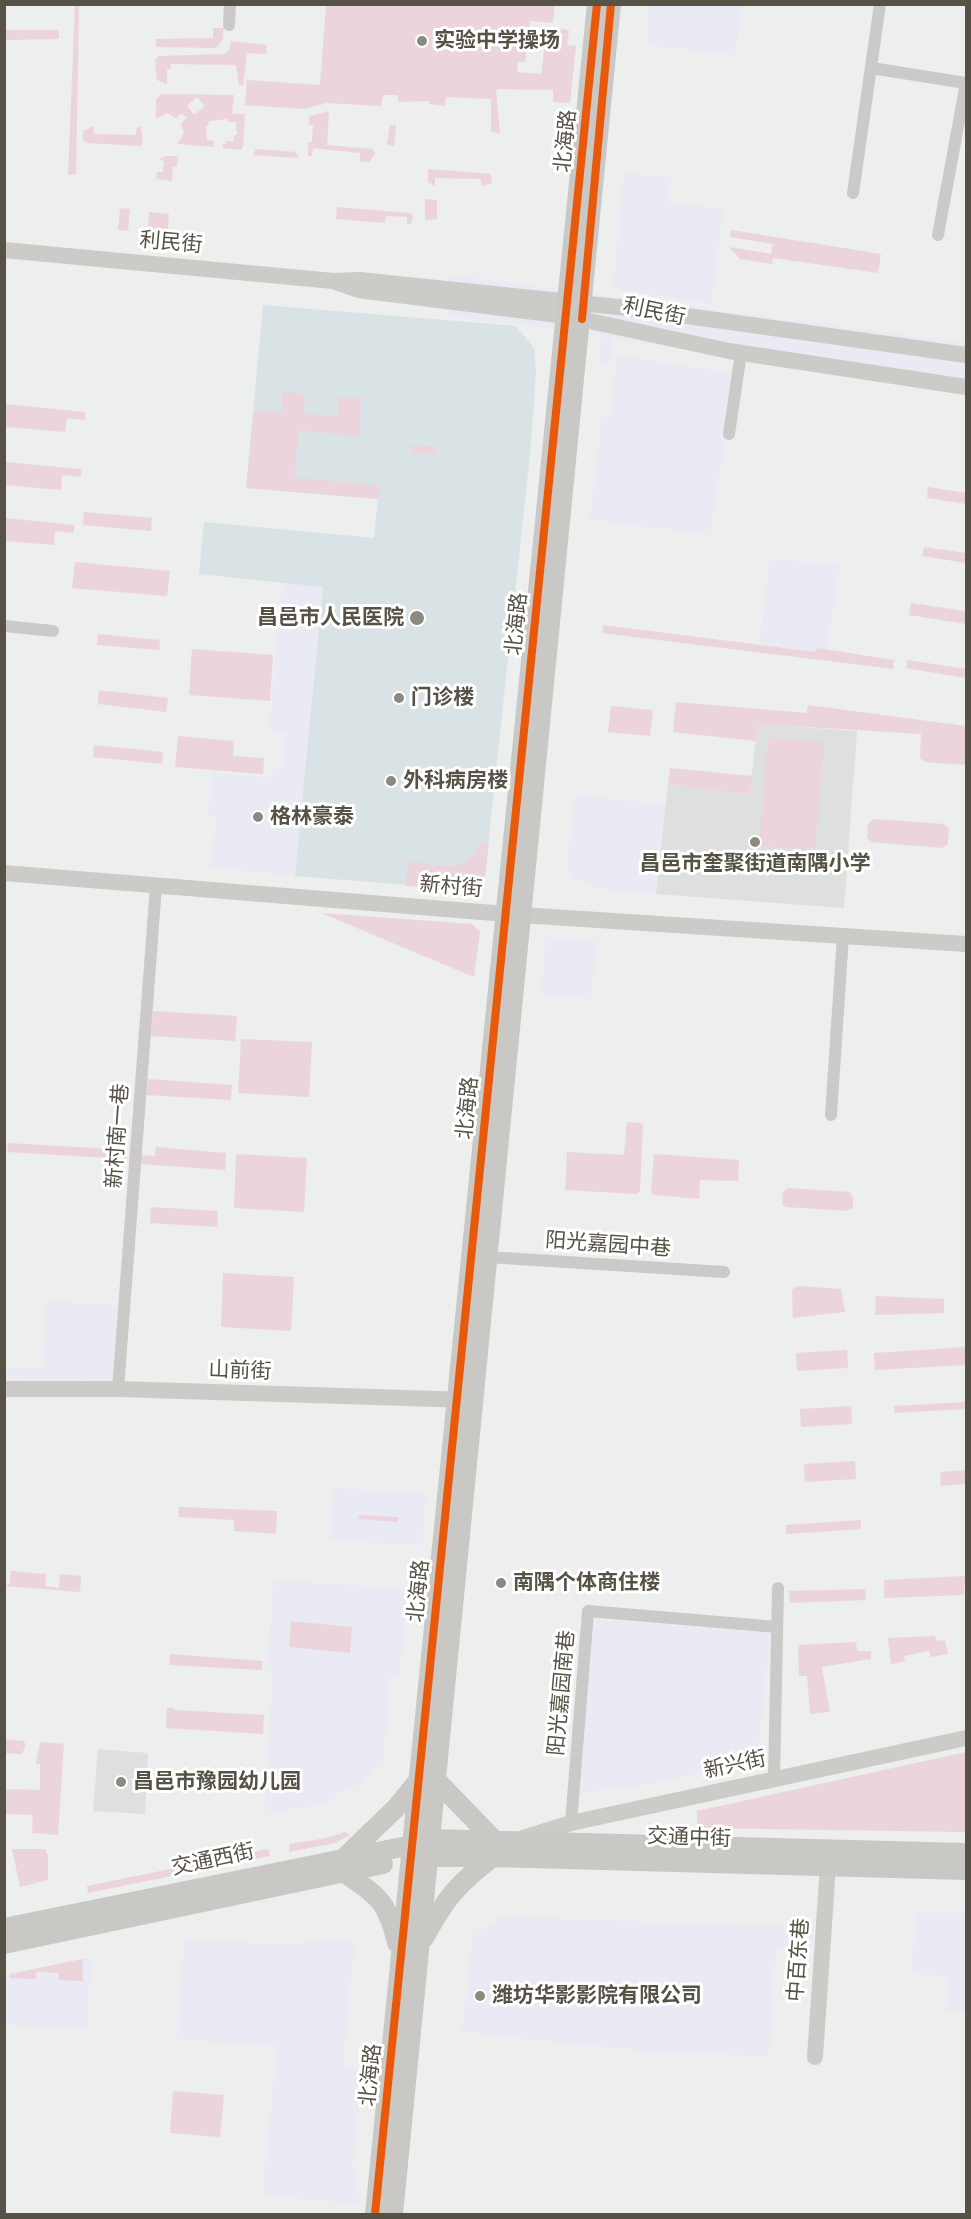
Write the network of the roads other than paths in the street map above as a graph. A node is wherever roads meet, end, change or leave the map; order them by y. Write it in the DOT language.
graph roads {
  1 [pos="230,4"];
  2 [pos="597,4"];
  3 [pos="611,4"];
  4 [pos="880,4"];
  5 [pos="229,25"];
  6 [pos="871,68"];
  7 [pos="853,193"];
  8 [pos="938,236"];
  9 [pos="4,250"];
  10 [pos="574,311"];
  11 [pos="741,353"];
  12 [pos="966,355"];
  13 [pos="966,387"];
  14 [pos="729,434"];
  15 [pos="4,626"];
  16 [pos="53,631"];
  17 [pos="4,873"];
  18 [pos="156,886"];
  19 [pos="514,914"];
  20 [pos="843,936"];
  21 [pos="966,944"];
  22 [pos="831,1115"];
  23 [pos="488,1257"];
  24 [pos="724,1272"];
  25 [pos="4,1389"];
  26 [pos="118,1389"];
  27 [pos="465,1400"];
  28 [pos="778,1588"];
  29 [pos="777,1627"];
  30 [pos="966,1738"];
  31 [pos="774,1779"];
  32 [pos="427,1780"];
  33 [pos="571,1823"];
  34 [pos="515,1841"];
  35 [pos="420,1849"];
  36 [pos="494,1849"];
  37 [pos="966,1853"];
  38 [pos="343,1865"];
  39 [pos="828,1866"];
  40 [pos="966,1870"];
  41 [pos="4,1928"];
  42 [pos="4,1944"];
  43 [pos="420,1945"];
  44 [pos="401,1958"];
  45 [pos="815,2056"];
  46 [pos="375,2214"];
  47 [pos="393,2214"];
  1 -- 5 [label="street"];
  2 -- 10 [label="main road, 北海路"];
  3 -- 10 [label="main road, 北海路"];
  4 -- 6 [label="street"];
  6 -- 7 [label="street"];
  6 -- 8 [label="street"];
  9 -- 10 [label="street, 利民街"];
  10 -- 11 [label="street, 利民街"];
  10 -- 12 [label="street, 利民街"];
  10 -- 19 [label="main road, 北海路"];
  11 -- 13 [label="street, 利民街"];
  11 -- 14 [label="street"];
  15 -- 16 [label="street"];
  17 -- 18 [label="street, 新村街"];
  18 -- 19 [label="street, 新村街"];
  18 -- 26 [label="street, 新村南一巷"];
  19 -- 20 [label="street, 新村街"];
  19 -- 23 [label="main road, 北海路"];
  19 -- 27 [label="main road, 北海路"];
  20 -- 21 [label="street, 新村街"];
  20 -- 22 [label="street"];
  23 -- 24 [label="street, 阳光嘉园中巷"];
  23 -- 27 [label="main road, 北海路"];
  25 -- 26 [label="street, 山前街"];
  26 -- 27 [label="street, 山前街"];
  27 -- 32 [label="main road, 北海路"];
  28 -- 29 [label="street"];
  29 -- 31 [label="street"];
  29 -- 33 [label="street, 阳光嘉园南巷"];
  30 -- 31 [label="street, 新兴街"];
  31 -- 33 [label="street, 新兴街"];
  32 -- 35 [label="main road, 北海路"];
  32 -- 36 [label="main road"];
  32 -- 38 [label="main road"];
  33 -- 34 [label="street, 新兴街"];
  34 -- 36 [label="main road, 交通中街"];
  34 -- 37 [label="main road, 交通中街"];
  35 -- 36 [label="main road, 交通中街"];
  35 -- 38 [label="main road, 交通西街"];
  35 -- 43 [label="main road, 北海路"];
  35 -- 44 [label="main road, 北海路"];
  36 -- 39 [label="main road, 交通中街"];
  36 -- 43 [label="main road"];
  38 -- 41 [label="main road, 交通西街"];
  38 -- 42 [label="main road, 交通西街"];
  38 -- 44 [label="main road"];
  39 -- 40 [label="main road, 交通中街"];
  39 -- 45 [label="street, 中百东巷"];
  43 -- 47 [label="main road, 北海路"];
  44 -- 46 [label="main road, 北海路"];
}
